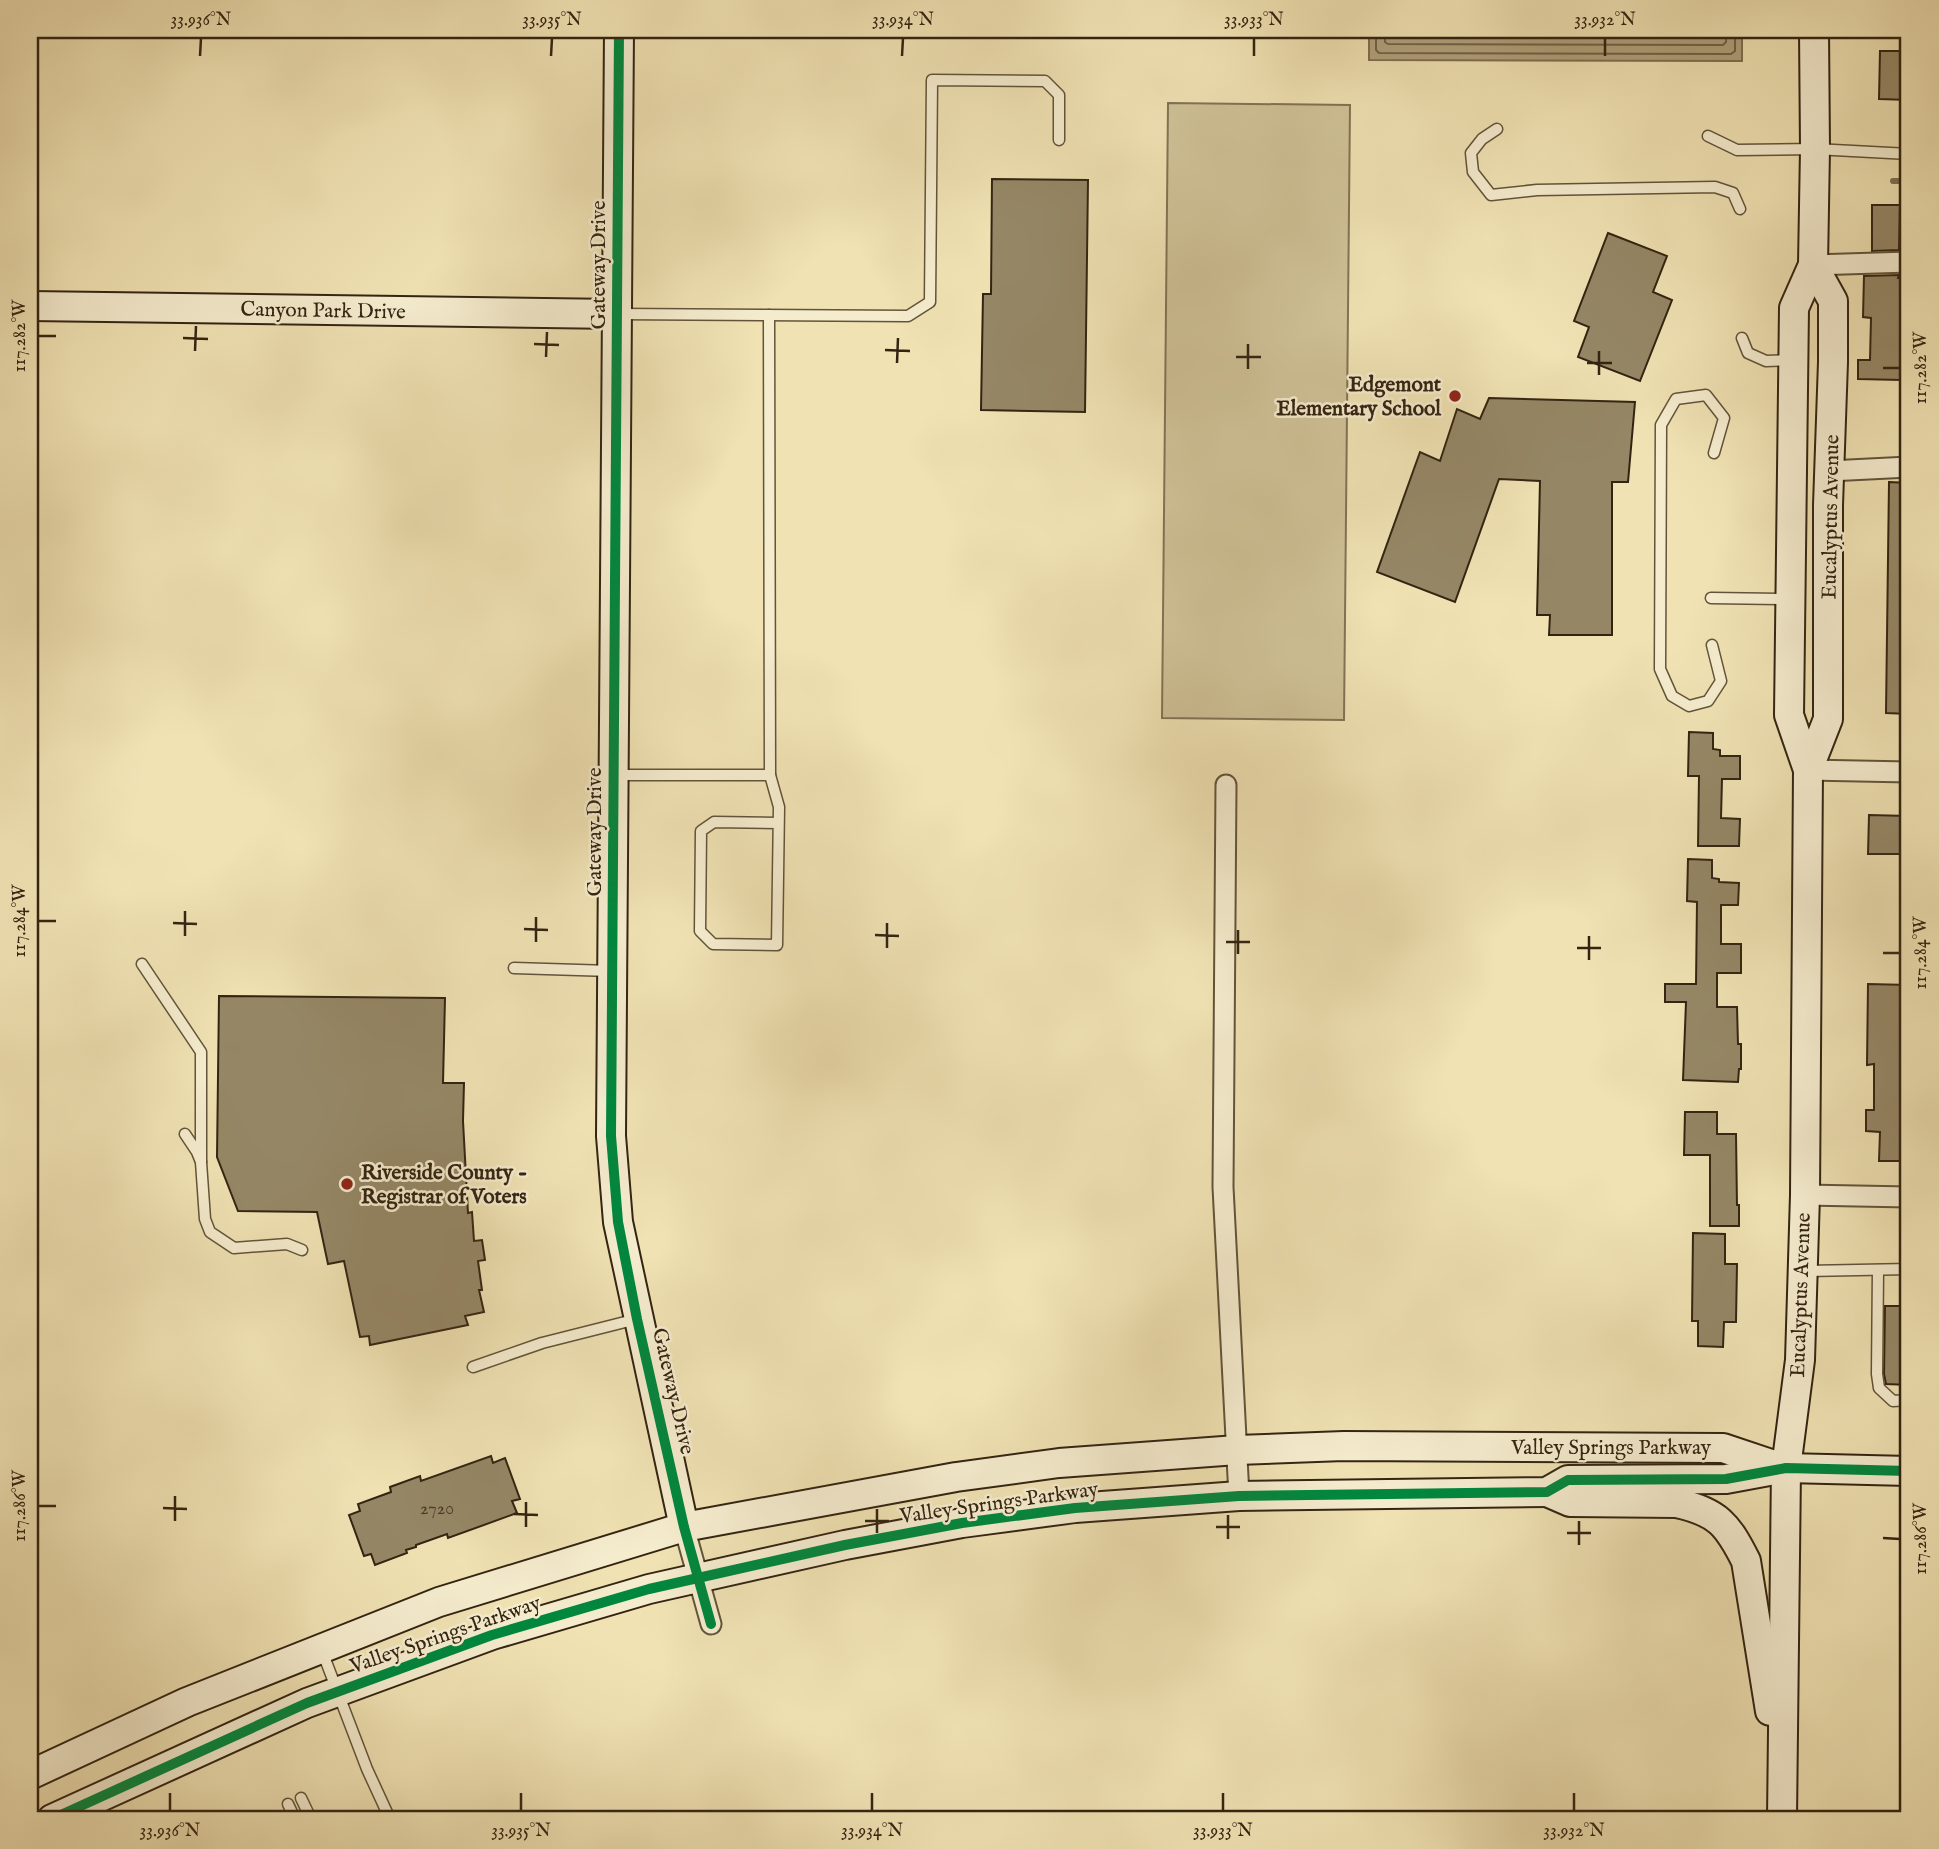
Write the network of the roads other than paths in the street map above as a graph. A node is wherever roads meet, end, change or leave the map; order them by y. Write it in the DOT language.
graph roads {
  1 [pos="619,30"];
  2 [pos="1814,30"];
  3 [pos="1497,129"];
  4 [pos="1708,136"];
  5 [pos="1059,140"];
  6 [pos="1815,149"];
  7 [pos="1909,154"];
  8 [pos="1740,209"];
  9 [pos="1909,262"];
  10 [pos="1813,265"];
  11 [pos="30,306"];
  12 [pos="617,314"];
  13 [pos="769,315"];
  14 [pos="1742,338"];
  15 [pos="1794,360"];
  16 [pos="1714,453"];
  17 [pos="1909,467"];
  18 [pos="1829,471"];
  19 [pos="1711,598"];
  20 [pos="1791,599"];
  21 [pos="1712,645"];
  22 [pos="1808,770"];
  23 [pos="1909,772"];
  24 [pos="614,775"];
  25 [pos="770,775"];
  26 [pos="1226,785"];
  27 [pos="778,823"];
  28 [pos="142,964"];
  29 [pos="514,968"];
  30 [pos="612,971"];
  31 [pos="185,1134"];
  32 [pos="201,1162"];
  33 [pos="1804,1195"];
  34 [pos="1909,1197"];
  35 [pos="302,1250"];
  36 [pos="1909,1269"];
  37 [pos="1878,1270"];
  38 [pos="1802,1271"];
  39 [pos="638,1319"];
  40 [pos="473,1367"];
  41 [pos="1909,1401"];
  42 [pos="1237,1450"];
  43 [pos="1786,1468"];
  44 [pos="1909,1471"];
  45 [pos="1546,1492"];
  46 [pos="1239,1496"];
  47 [pos="684,1527"];
  48 [pos="698,1577"];
  49 [pos="712,1623"];
  50 [pos="321,1648"];
  51 [pos="337,1693"];
  52 [pos="30,1775"];
  53 [pos="1783,1786"];
  54 [pos="301,1798"];
  55 [pos="288,1804"];
  56 [pos="52,1819"];
  57 [pos="295,1819"];
  58 [pos="311,1819"];
  59 [pos="390,1819"];
  60 [pos="1782,1819"];
  1 -- 12 [label="street, Gateway Drive"];
  2 -- 6 [label="street, Eucalyptus Avenue"];
  3 -- 8 [label="lane"];
  4 -- 6 [label="lane"];
  5 -- 13 [label="lane"];
  6 -- 7 [label="lane"];
  6 -- 10 [label="street, Eucalyptus Avenue"];
  9 -- 10 [label="street"];
  10 -- 15 [label="street, Eucalyptus Avenue"];
  10 -- 18 [label="street, Eucalyptus Avenue"];
  11 -- 12 [label="street, Canyon Park Drive"];
  12 -- 13 [label="lane"];
  12 -- 24 [label="street, Gateway Drive"];
  13 -- 25 [label="lane"];
  14 -- 15 [label="lane"];
  15 -- 20 [label="street, Eucalyptus Avenue"];
  16 -- 21 [label="lane"];
  17 -- 18 [label="street"];
  18 -- 22 [label="street, Eucalyptus Avenue"];
  19 -- 20 [label="lane"];
  20 -- 22 [label="street, Eucalyptus Avenue"];
  22 -- 23 [label="street"];
  22 -- 33 [label="street, Eucalyptus Avenue"];
  24 -- 25 [label="lane"];
  24 -- 30 [label="street, Gateway Drive"];
  25 -- 27 [label="lane"];
  26 -- 42 [label="street"];
  27 -- 27 [label="lane"];
  28 -- 32 [label="lane"];
  29 -- 30 [label="lane"];
  30 -- 39 [label="street, Gateway Drive"];
  31 -- 32 [label="lane"];
  32 -- 35 [label="lane"];
  33 -- 34 [label="street"];
  33 -- 38 [label="street, Eucalyptus Avenue"];
  36 -- 37 [label="lane"];
  37 -- 38 [label="lane"];
  37 -- 41 [label="lane"];
  38 -- 43 [label="street, Eucalyptus Avenue"];
  39 -- 40 [label="lane"];
  39 -- 47 [label="street, Gateway Drive"];
  42 -- 43 [label="street, Valley Springs Parkway"];
  42 -- 46 [label="street"];
  42 -- 47 [label="street, Valley Springs Parkway"];
  43 -- 44 [label="street"];
  43 -- 45 [label="street, Valley Springs Parkway"];
  43 -- 53 [label="street, Eucalyptus Avenue"];
  45 -- 46 [label="street, Valley Springs Parkway"];
  45 -- 53 [label="street"];
  46 -- 48 [label="street, Valley Springs Parkway"];
  47 -- 48 [label="street, Gateway Drive"];
  47 -- 50 [label="street, Valley Springs Parkway"];
  48 -- 49 [label="street, Gateway Drive"];
  48 -- 51 [label="street, Valley Springs Parkway"];
  50 -- 51 [label="lane"];
  50 -- 52 [label="street, Valley Springs Parkway"];
  51 -- 56 [label="street, Valley Springs Parkway"];
  51 -- 59 [label="lane"];
  53 -- 60 [label="street, Eucalyptus Avenue"];
  54 -- 58 [label="lane"];
  55 -- 57 [label="lane"];
}
